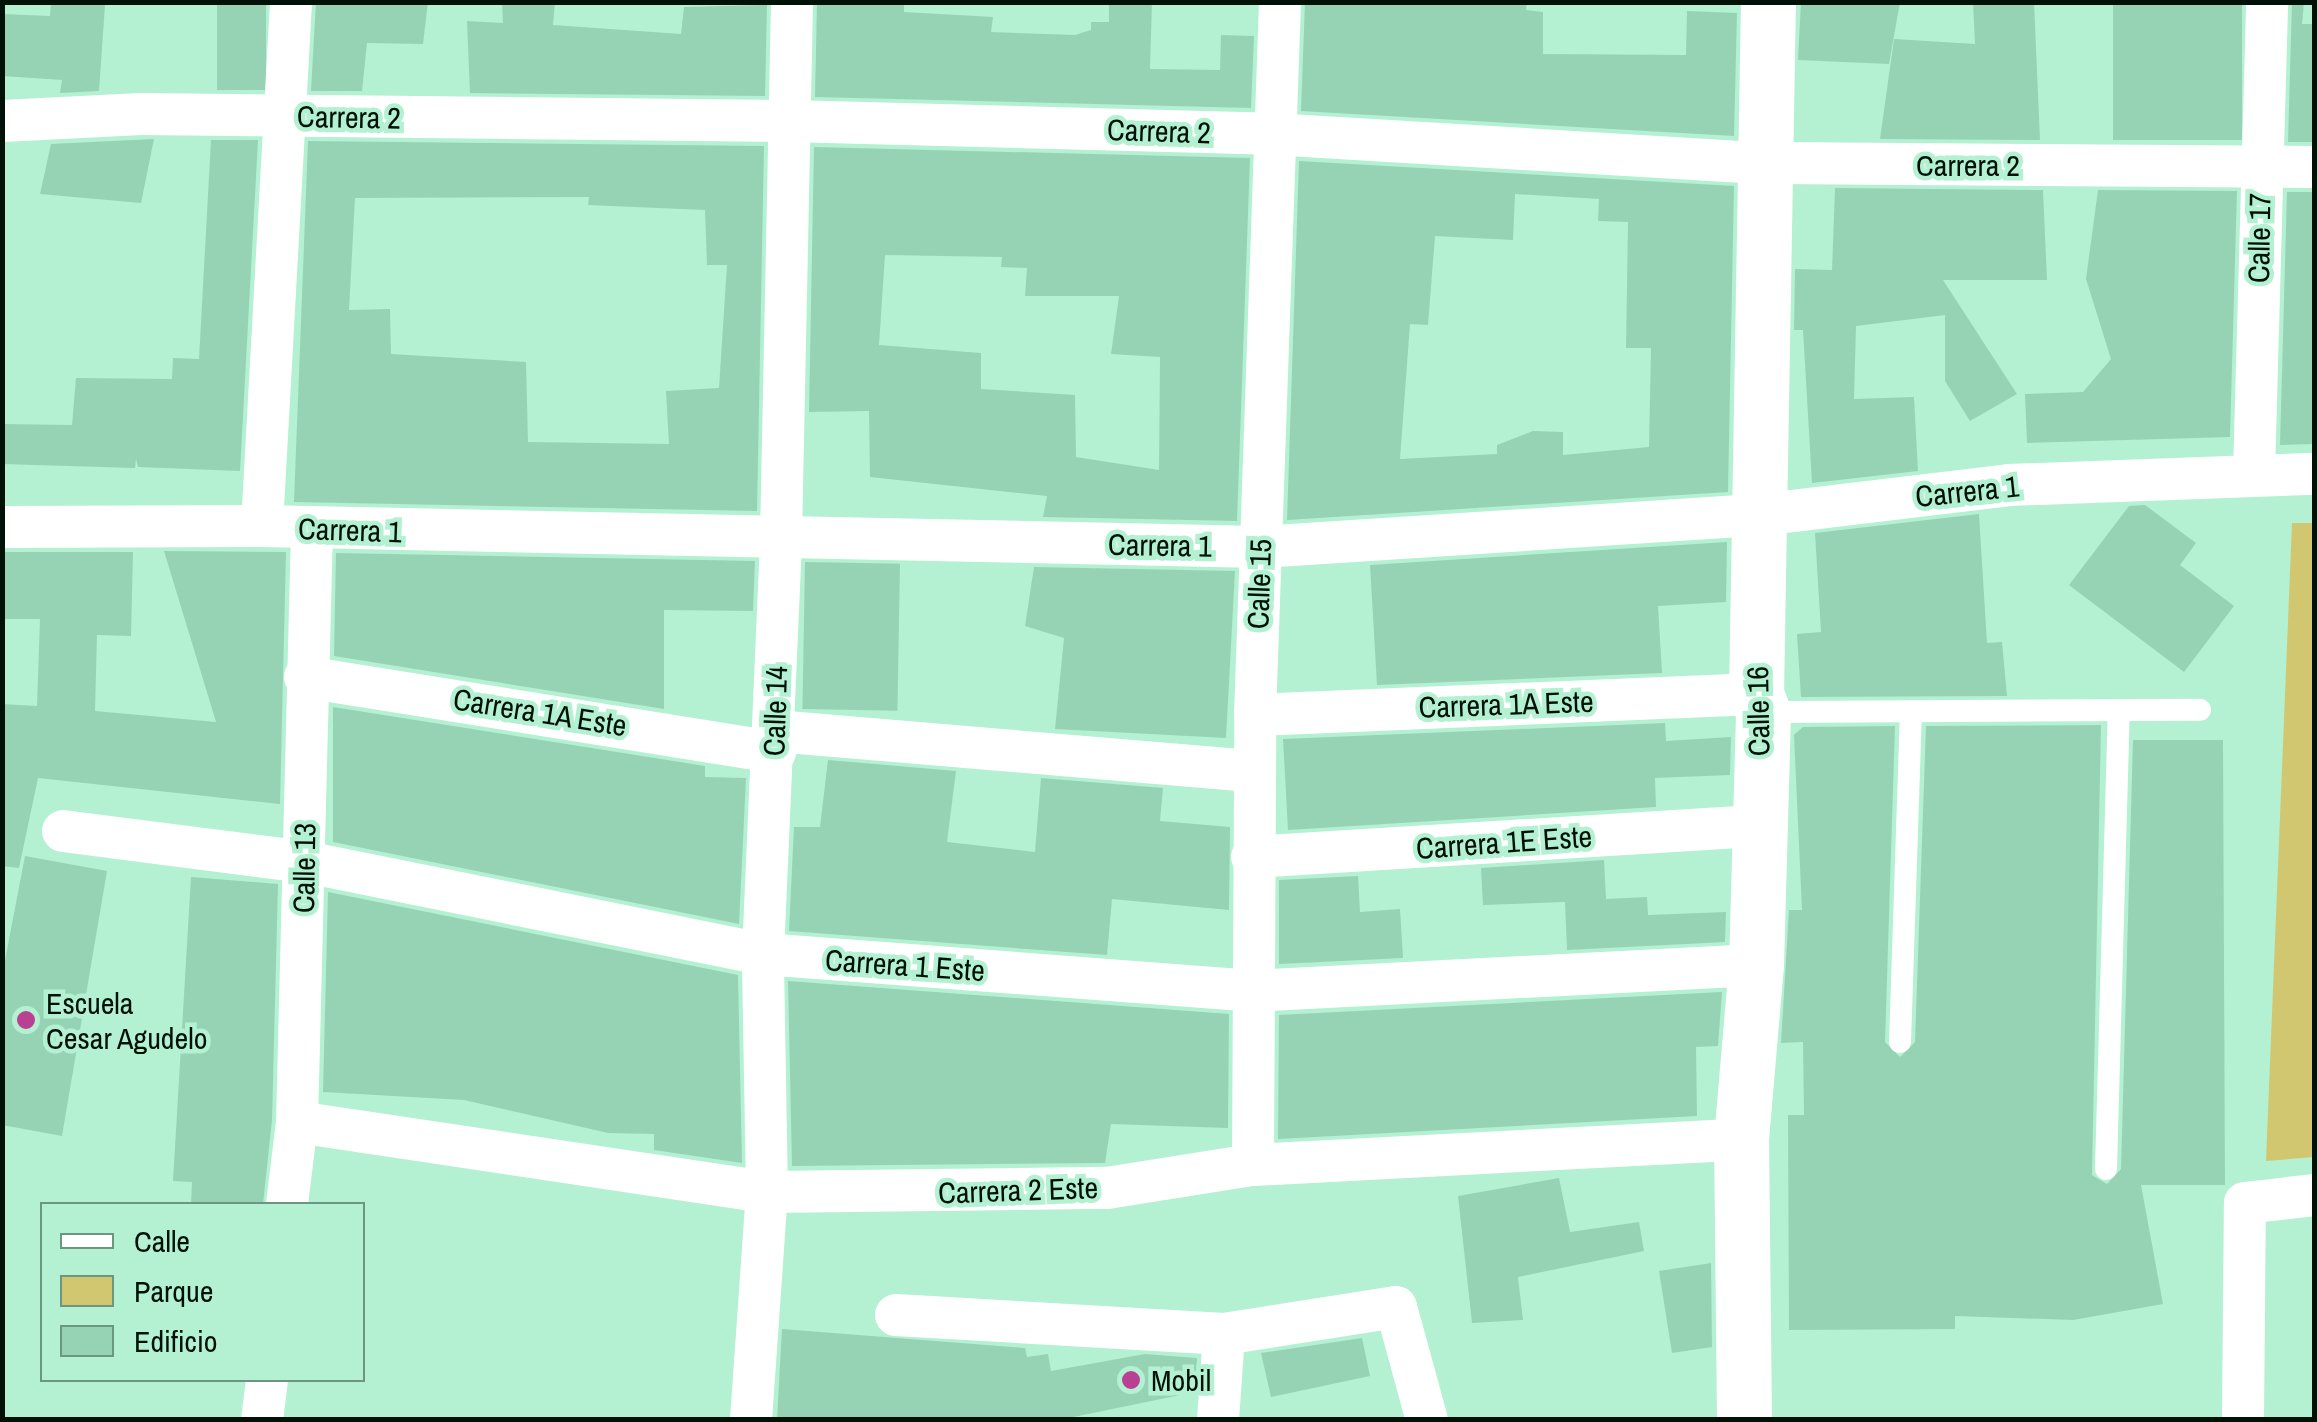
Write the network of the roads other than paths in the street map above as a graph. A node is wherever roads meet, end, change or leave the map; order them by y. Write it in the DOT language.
graph roads {
  1 [pos="291,2"];
  2 [pos="792,2"];
  3 [pos="1280,2"];
  4 [pos="1768,2"];
  5 [pos="2267,2"];
  6 [pos="288,116"];
  7 [pos="2,120"];
  8 [pos="788,121"];
  9 [pos="1271,134"];
  10 [pos="1765,163"];
  11 [pos="2260,167"];
  12 [pos="2314,167"];
  13 [pos="2254,473"];
  14 [pos="2314,474"];
  15 [pos="1759,515"];
  16 [pos="262,526"];
  17 [pos="2,528"];
  18 [pos="312,531"];
  19 [pos="781,537"];
  20 [pos="1260,547"];
  21 [pos="304,677"];
  22 [pos="1760,703"];
  23 [pos="2119,710"];
  24 [pos="2200,710"];
  25 [pos="1911,712"];
  26 [pos="1255,715"];
  27 [pos="775,742"];
  28 [pos="1254,771"];
  29 [pos="1755,826"];
  30 [pos="63,830"];
  31 [pos="1252,857"];
  32 [pos="306,862"];
  33 [pos="764,954"];
  34 [pos="1756,964"];
  35 [pos="1250,992"];
  36 [pos="1900,1042"];
  37 [pos="297,1122"];
  38 [pos="1741,1139"];
  39 [pos="1253,1165"];
  40 [pos="2106,1169"];
  41 [pos="766,1192"];
  42 [pos="2314,1195"];
  43 [pos="288,1202"];
  44 [pos="896,1315"];
  45 [pos="1224,1334"];
  46 [pos="267,1382"];
  47 [pos="262,1420"];
  48 [pos="751,1420"];
  49 [pos="1218,1420"];
  50 [pos="1427,1420"];
  51 [pos="1744,1420"];
  52 [pos="2243,1420"];
  1 -- 6 [label="street"];
  2 -- 8 [label="street, Calle 14"];
  3 -- 9 [label="street, Calle 15"];
  4 -- 10 [label="street, Calle 16"];
  5 -- 11 [label="street, Calle 17"];
  6 -- 7 [label="street, Carrera 2"];
  6 -- 8 [label="street, Carrera 2"];
  6 -- 16 [label="street"];
  8 -- 9 [label="street, Carrera 2"];
  8 -- 19 [label="street, Calle 14"];
  9 -- 10 [label="street, Carrera 2"];
  9 -- 20 [label="street, Calle 15"];
  10 -- 11 [label="street, Carrera 2"];
  10 -- 15 [label="street, Calle 16"];
  11 -- 12 [label="street, Carrera 2"];
  11 -- 13 [label="street, Calle 17"];
  13 -- 14 [label="street, Carrera 1"];
  13 -- 15 [label="street, Carrera 1"];
  15 -- 20 [label="street, Carrera 1"];
  15 -- 22 [label="street, Calle 16"];
  16 -- 17 [label="street, Carrera 1"];
  16 -- 18 [label="street, Carrera 1"];
  18 -- 19 [label="street, Carrera 1"];
  18 -- 21 [label="street, Calle 13"];
  19 -- 20 [label="street, Carrera 1"];
  19 -- 27 [label="street, Calle 14"];
  20 -- 26 [label="street, Calle 15"];
  21 -- 27 [label="street, Carrera 1A Este"];
  21 -- 32 [label="street, Calle 13"];
  22 -- 25 [label="lane"];
  22 -- 26 [label="street, Carrera 1A Este"];
  22 -- 29 [label="street, Calle 16"];
  23 -- 24 [label="lane"];
  23 -- 25 [label="lane"];
  23 -- 40 [label="lane"];
  25 -- 36 [label="lane"];
  26 -- 28 [label="street, Calle 15"];
  27 -- 28 [label="street, Carrera 1A Este"];
  27 -- 33 [label="street, Calle 14"];
  28 -- 31 [label="street, Calle 15"];
  29 -- 31 [label="street, Carrera 1E Este"];
  29 -- 34 [label="street, Calle 16"];
  30 -- 32 [label="street, Carrera 1 Este"];
  31 -- 35 [label="street, Calle 15"];
  32 -- 33 [label="street, Carrera 1 Este"];
  32 -- 37 [label="street, Calle 13"];
  33 -- 35 [label="street, Carrera 1 Este"];
  33 -- 41 [label="street, Calle 14"];
  34 -- 35 [label="street, Carrera 1 Este"];
  34 -- 38 [label="street, Calle 16"];
  35 -- 39 [label="street, Calle 15"];
  37 -- 41 [label="street, Carrera 2 Este"];
  37 -- 43 [label="street, Calle 13"];
  38 -- 39 [label="street, Carrera 2 Este"];
  38 -- 51 [label="street, Calle 16"];
  39 -- 41 [label="street, Carrera 2 Este"];
  41 -- 48 [label="street, Calle 14"];
  42 -- 52 [label="street"];
  44 -- 45 [label="street"];
  45 -- 49 [label="street"];
  45 -- 50 [label="street"];
  46 -- 47 [label="street"];
}
